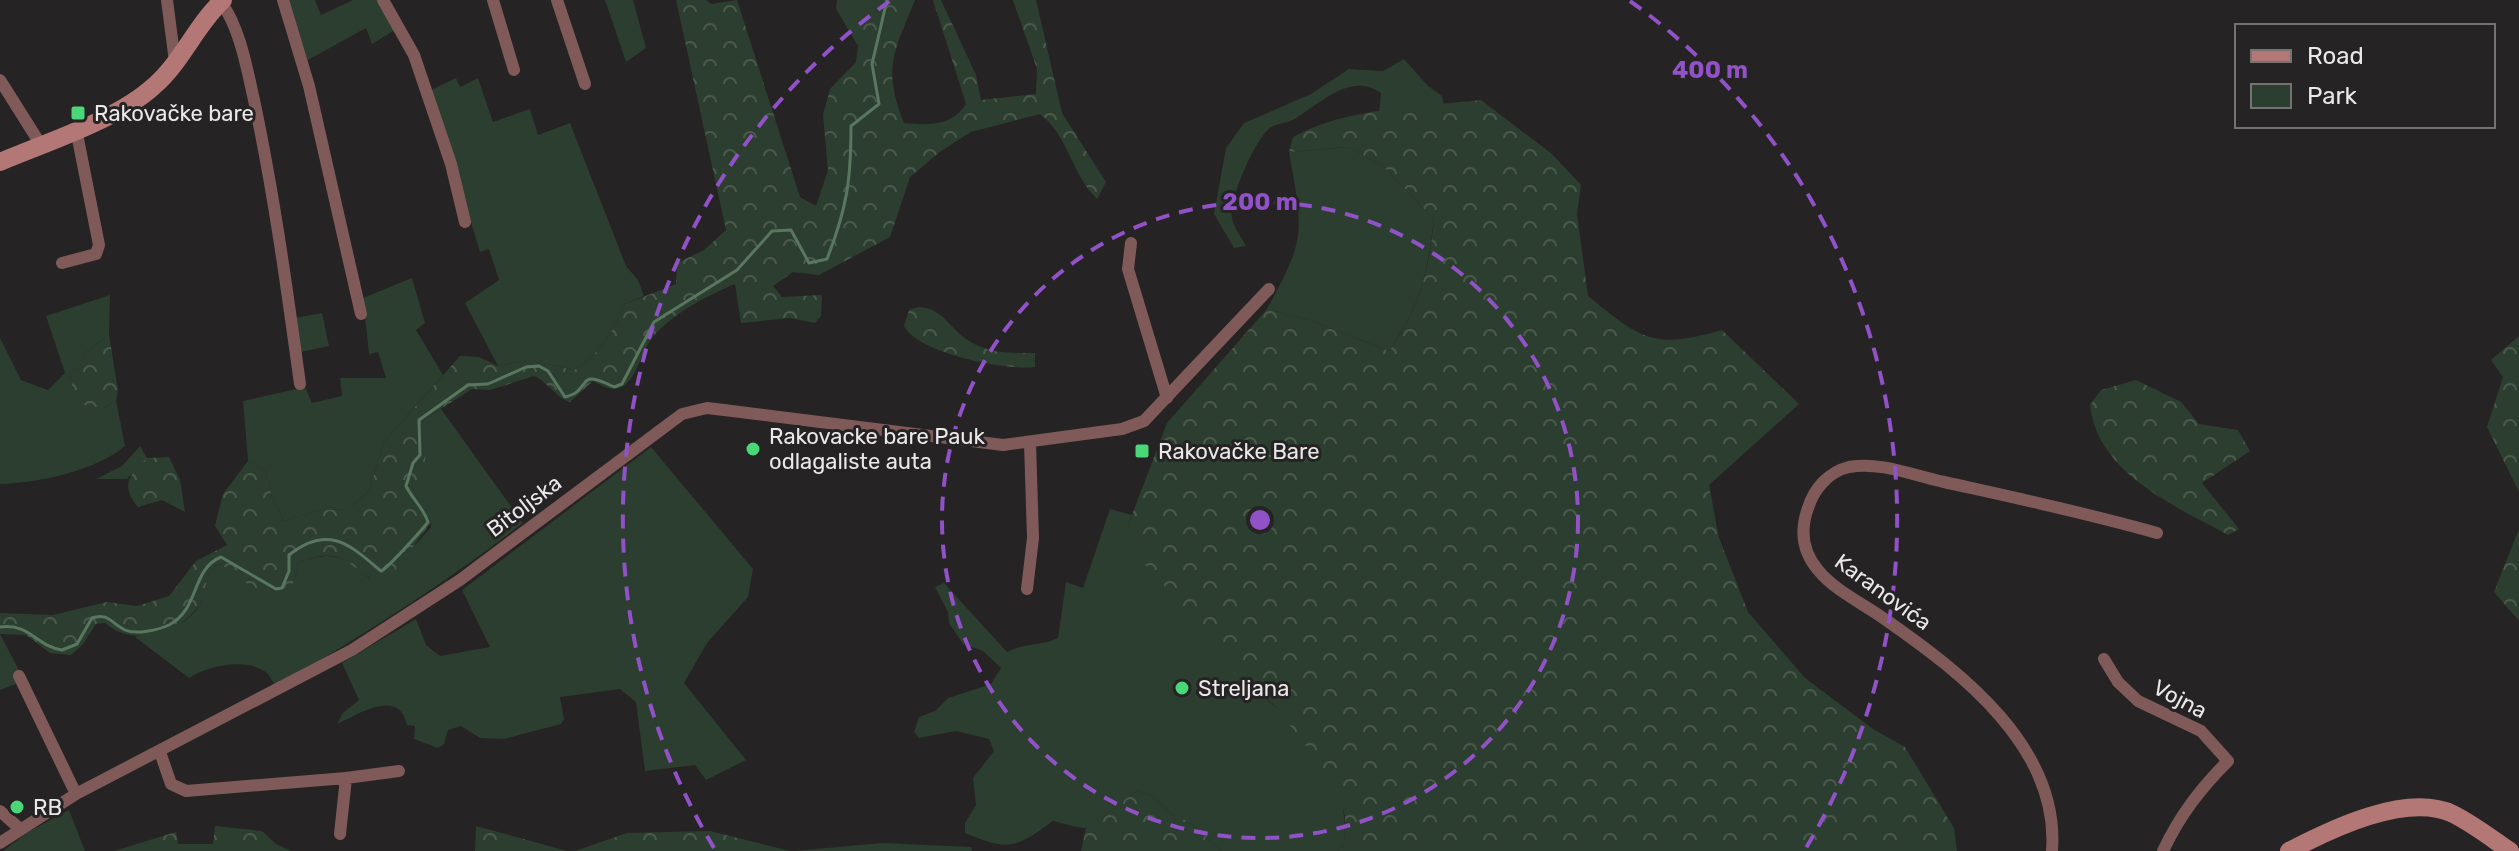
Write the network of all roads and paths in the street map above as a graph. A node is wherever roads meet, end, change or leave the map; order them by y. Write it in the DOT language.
graph roads {
  1 [pos="167,0"];
  2 [pos="283,0"];
  3 [pos="383,0"];
  4 [pos="493,0"];
  5 [pos="557,0"];
  6 [pos="222,1"];
  7 [pos="175,62"];
  8 [pos="514,70"];
  9 [pos="0,80"];
  10 [pos="585,84"];
  11 [pos="76,129"];
  12 [pos="41,145"];
  13 [pos="0,162"];
  14 [pos="465,222"];
  15 [pos="1131,243"];
  16 [pos="62,263"];
  17 [pos="1269,289"];
  18 [pos="361,314"];
  19 [pos="300,384"];
  20 [pos="1167,398"];
  21 [pos="1030,443"];
  22 [pos="2157,533"];
  23 [pos="1027,589"];
  24 [pos="2104,659"];
  25 [pos="19,676"];
  26 [pos="160,752"];
  27 [pos="399,771"];
  28 [pos="346,778"];
  29 [pos="76,794"];
  30 [pos="0,811"];
  31 [pos="19,828"];
  32 [pos="340,834"];
  33 [pos="0,843"];
  34 [pos="2295,850"];
  35 [pos="2052,851"];
  36 [pos="2163,851"];
  37 [pos="2510,851"];
  1 -- 7 [label="street"];
  2 -- 18 [label="street"];
  3 -- 14 [label="street"];
  4 -- 8 [label="street"];
  5 -- 10 [label="street"];
  6 -- 7 [label="street"];
  6 -- 19 [label="street"];
  7 -- 11 [label="street"];
  9 -- 12 [label="street"];
  11 -- 12 [label="street"];
  11 -- 16 [label="street"];
  12 -- 13 [label="street"];
  15 -- 20 [label="street"];
  17 -- 20 [label="street"];
  20 -- 21 [label="street, Bitoljska"];
  21 -- 23 [label="street"];
  21 -- 26 [label="street, Bitoljska"];
  22 -- 35 [label="street, Karanovića"];
  24 -- 36 [label="street, Vojna"];
  25 -- 29 [label="street"];
  26 -- 28 [label="street"];
  26 -- 29 [label="street, Bitoljska"];
  27 -- 28 [label="street"];
  28 -- 32 [label="street"];
  29 -- 31 [label="street, Bitoljska"];
  30 -- 31 [label="street"];
  31 -- 33 [label="street, Bitoljska"];
  34 -- 37 [label="street"];
}
